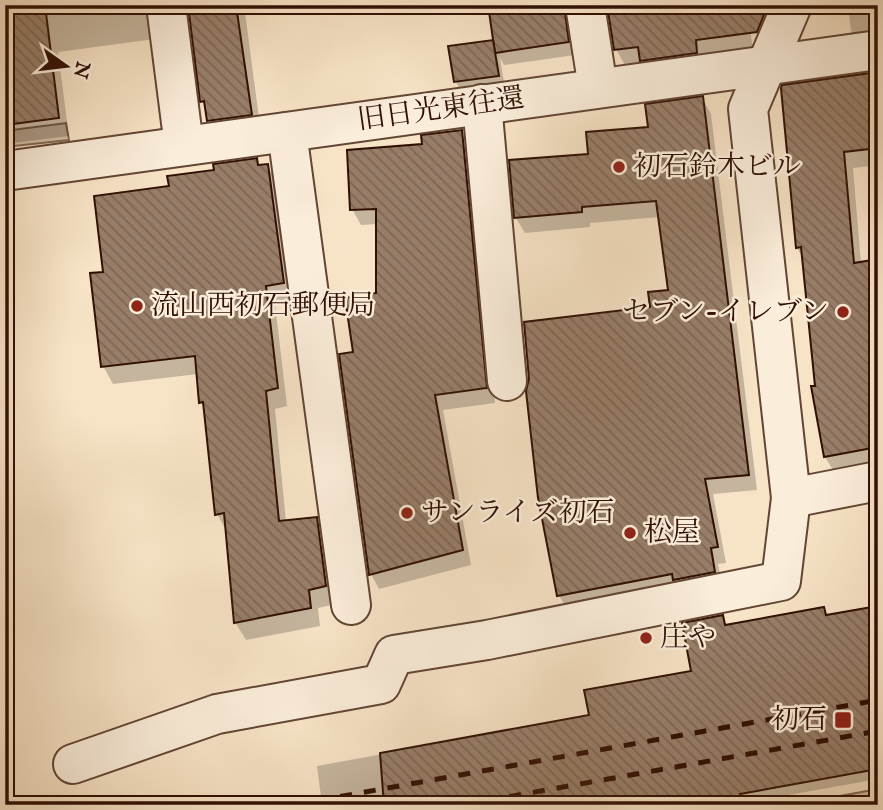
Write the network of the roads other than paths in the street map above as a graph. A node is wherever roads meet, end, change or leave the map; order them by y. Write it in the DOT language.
graph roads {
  1 [pos="166,5"];
  2 [pos="585,5"];
  3 [pos="792,5"];
  4 [pos="878,50"];
  5 [pos="768,63"];
  6 [pos="598,88"];
  7 [pos="482,104"];
  8 [pos="287,132"];
  9 [pos="184,146"];
  10 [pos="5,171"];
  11 [pos="507,382"];
  12 [pos="878,481"];
  13 [pos="791,498"];
  14 [pos="351,605"];
  15 [pos="73,765"];
  1 -- 9 [label="street"];
  2 -- 6 [label="street"];
  3 -- 5 [label="street"];
  4 -- 5 [label="street, 旧日光東往還"];
  5 -- 6 [label="street, 旧日光東往還"];
  5 -- 13 [label="street"];
  6 -- 7 [label="street, 旧日光東往還"];
  7 -- 8 [label="street, 旧日光東往還"];
  7 -- 11 [label="street"];
  8 -- 9 [label="street, 旧日光東往還"];
  8 -- 14 [label="street"];
  9 -- 10 [label="street, 旧日光東往還"];
  12 -- 13 [label="street"];
  13 -- 15 [label="street"];
}
